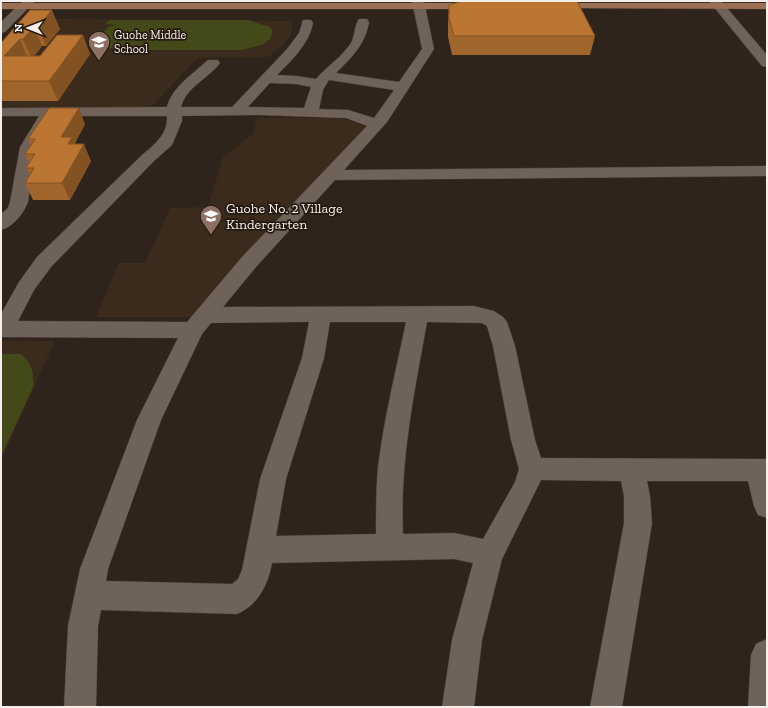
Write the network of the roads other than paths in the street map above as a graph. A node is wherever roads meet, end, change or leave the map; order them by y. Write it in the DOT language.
graph roads {
  1 [pos="717,3"];
  2 [pos="26,4"];
  3 [pos="419,4"];
  4 [pos="1,6"];
  5 [pos="491,6"];
  6 [pos="539,6"];
  7 [pos="767,6"];
  8 [pos="363,22"];
  9 [pos="307,23"];
  10 [pos="1,29"];
  11 [pos="213,63"];
  12 [pos="767,63"];
  13 [pos="266,79"];
  14 [pos="324,80"];
  15 [pos="404,87"];
  16 [pos="50,111"];
  17 [pos="1,112"];
  18 [pos="174,112"];
  19 [pos="236,112"];
  20 [pos="310,113"];
  21 [pos="376,124"];
  22 [pos="767,171"];
  23 [pos="332,175"];
  24 [pos="1,224"];
  25 [pos="418,314"];
  26 [pos="321,315"];
  27 [pos="200,323"];
  28 [pos="2,329"];
  29 [pos="532,468"];
  30 [pos="632,469"];
  31 [pos="762,470"];
  32 [pos="767,506"];
  33 [pos="390,547"];
  34 [pos="260,550"];
  35 [pos="489,556"];
  36 [pos="89,595"];
  37 [pos="767,655"];
  38 [pos="80,707"];
  39 [pos="458,707"];
  40 [pos="606,707"];
  41 [pos="764,707"];
  1 -- 6 [label="main road"];
  1 -- 7 [label="main road"];
  1 -- 12 [label="street"];
  2 -- 3 [label="main road"];
  2 -- 4 [label="main road"];
  2 -- 10 [label="street"];
  3 -- 5 [label="main road"];
  3 -- 15 [label="street"];
  8 -- 14 [label="street"];
  9 -- 13 [label="street"];
  11 -- 18 [label="street"];
  13 -- 14 [label="street"];
  13 -- 19 [label="street"];
  14 -- 15 [label="street"];
  14 -- 20 [label="street"];
  15 -- 21 [label="street"];
  16 -- 17 [label="street"];
  16 -- 18 [label="street"];
  16 -- 24 [label="street"];
  18 -- 19 [label="street"];
  18 -- 28 [label="street"];
  19 -- 20 [label="street"];
  20 -- 21 [label="street"];
  21 -- 23 [label="street"];
  22 -- 23 [label="street"];
  23 -- 27 [label="street"];
  25 -- 26 [label="street"];
  25 -- 29 [label="street"];
  25 -- 33 [label="street"];
  26 -- 27 [label="street"];
  26 -- 34 [label="street"];
  27 -- 28 [label="street"];
  27 -- 36 [label="street"];
  29 -- 30 [label="street"];
  29 -- 35 [label="street"];
  30 -- 31 [label="street"];
  30 -- 40 [label="street"];
  31 -- 32 [label="street"];
  33 -- 34 [label="street"];
  33 -- 35 [label="street"];
  34 -- 36 [label="street"];
  35 -- 39 [label="street"];
  36 -- 38 [label="street"];
  37 -- 41 [label="street"];
}
